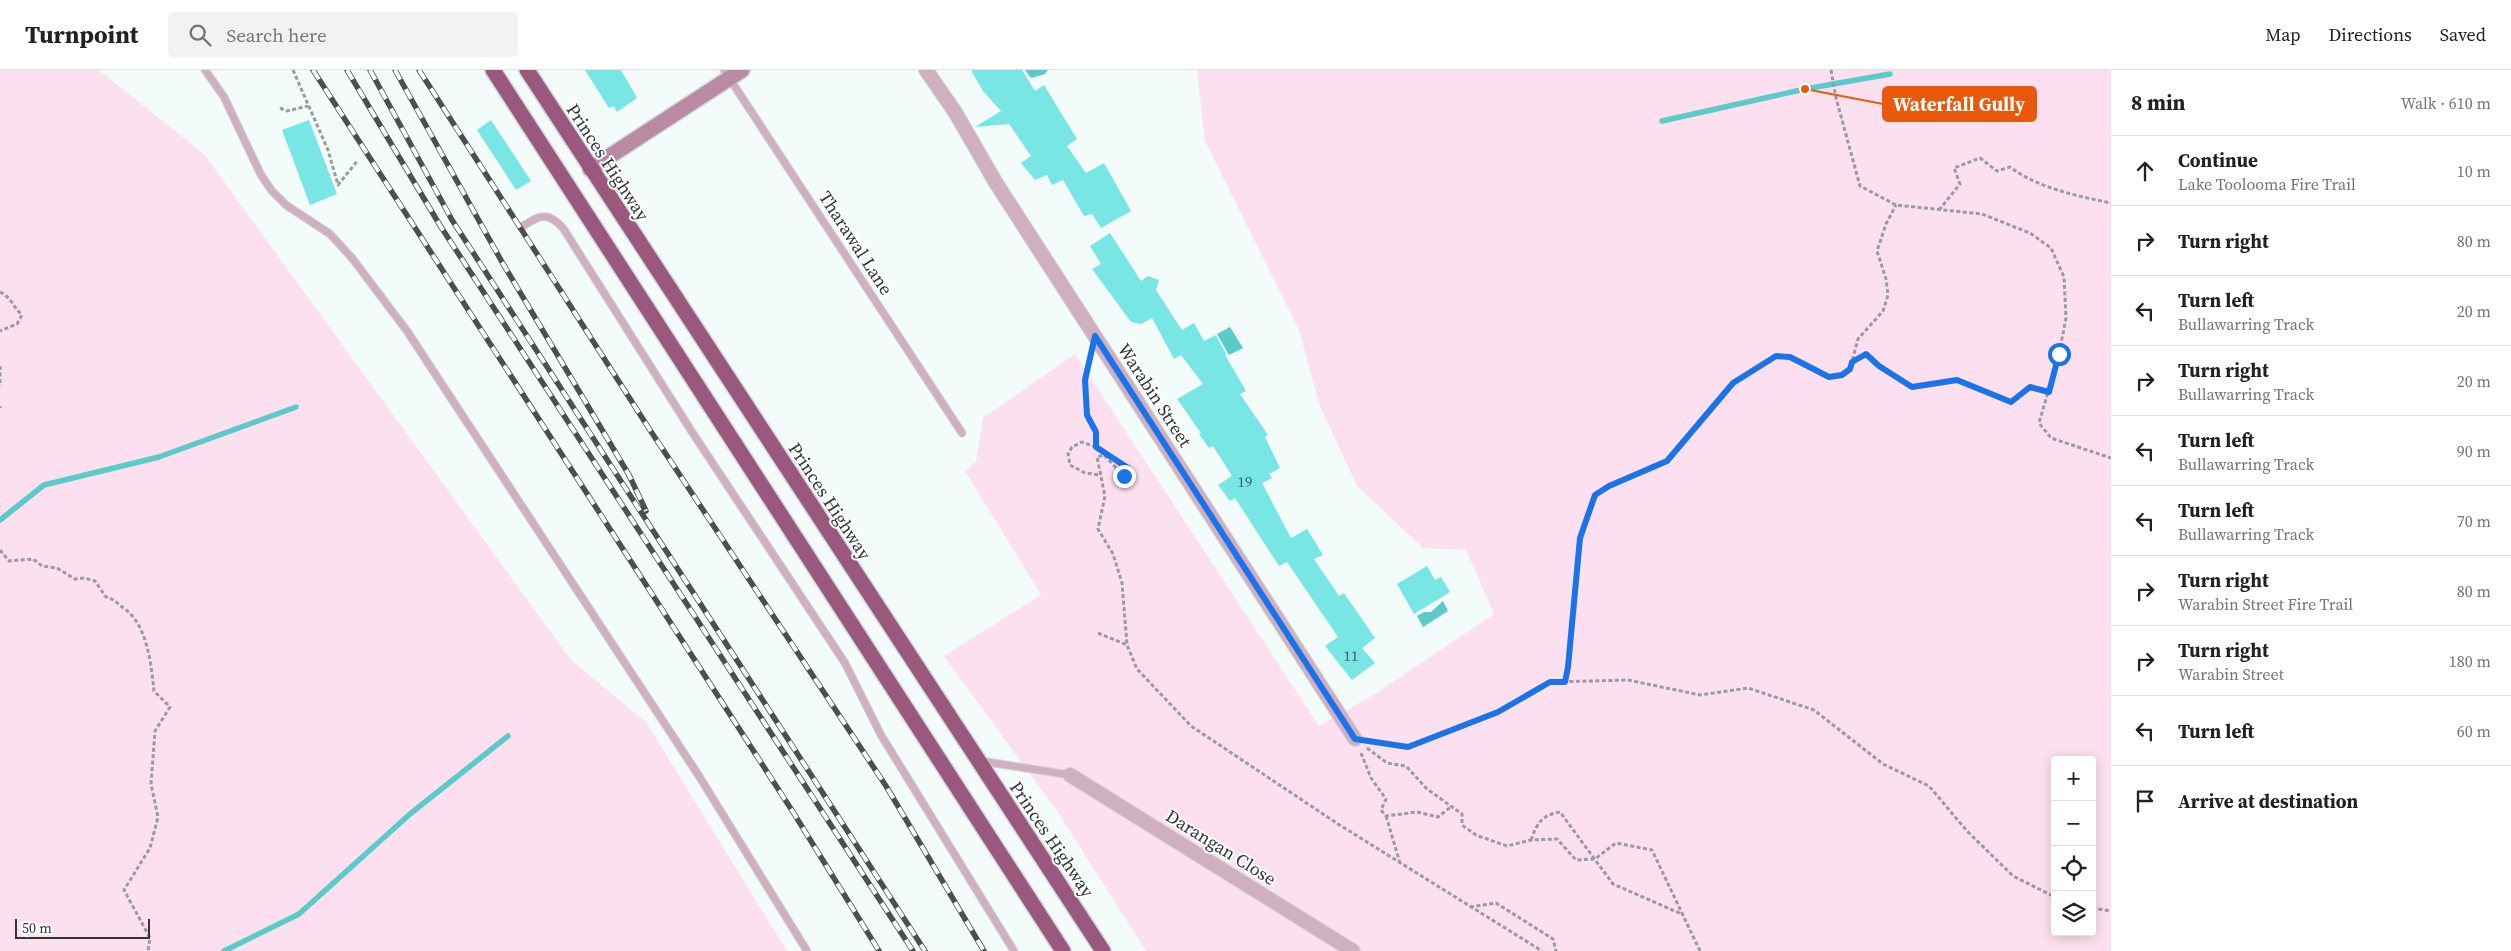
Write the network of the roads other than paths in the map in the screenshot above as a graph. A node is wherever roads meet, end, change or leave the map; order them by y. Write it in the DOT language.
graph roads {
  1 [pos="205,70"];
  2 [pos="487,70"];
  3 [pos="493,70"];
  4 [pos="527,70"];
  5 [pos="926,70"];
  6 [pos="732,73"];
  7 [pos="516,106"];
  8 [pos="590,169"];
  9 [pos="521,227"];
  10 [pos="962,433"];
  11 [pos="1355,739"];
  12 [pos="977,761"];
  13 [pos="1070,775"];
  14 [pos="807,951"];
  15 [pos="1014,951"];
  16 [pos="1063,951"];
  17 [pos="1103,951"];
  18 [pos="1352,951"];
  1 -- 14 [label="lane"];
  2 -- 7 [label="highway"];
  3 -- 7 [label="highway"];
  4 -- 8 [label="highway, Princes Highway"];
  5 -- 11 [label="street, Warabin Street"];
  6 -- 8 [label="street"];
  6 -- 10 [label="lane, Tharawal Lane"];
  7 -- 16 [label="highway"];
  8 -- 12 [label="highway, Princes Highway"];
  9 -- 15 [label="lane"];
  12 -- 13 [label="lane"];
  12 -- 17 [label="highway, Princes Highway"];
  13 -- 18 [label="street, Darangan Close"];
}
